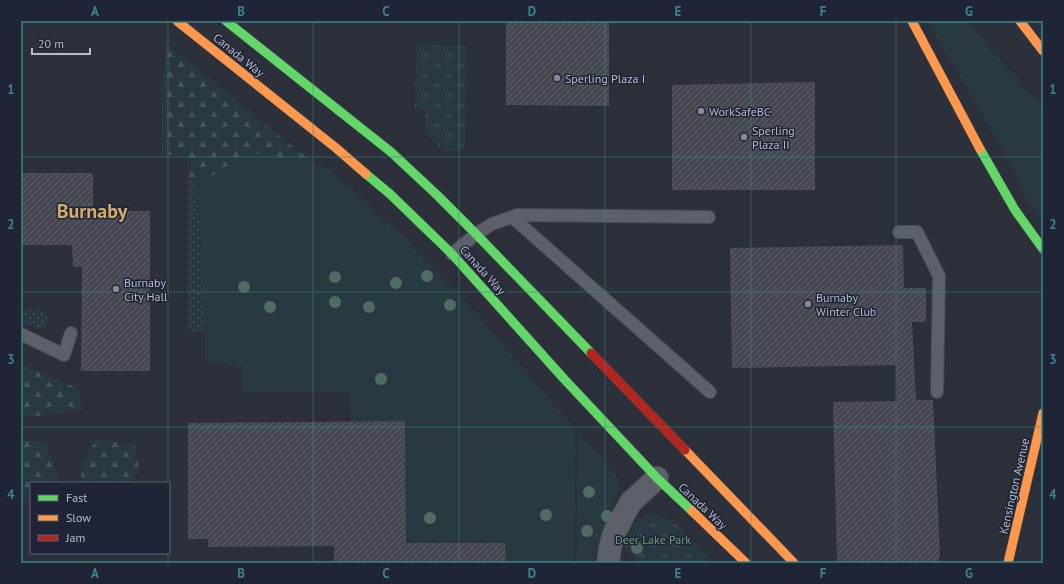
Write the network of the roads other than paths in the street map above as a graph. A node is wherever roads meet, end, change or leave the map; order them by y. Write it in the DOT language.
graph roads {
  1 [pos="177,21"];
  2 [pos="226,21"];
  3 [pos="912,21"];
  4 [pos="1020,21"];
  5 [pos="1043,51"];
  6 [pos="512,217"];
  7 [pos="709,217"];
  8 [pos="898,232"];
  9 [pos="476,234"];
  10 [pos="1043,249"];
  11 [pos="452,254"];
  12 [pos="71,333"];
  13 [pos="21,334"];
  14 [pos="710,392"];
  15 [pos="937,392"];
  16 [pos="1043,413"];
  17 [pos="657,478"];
  18 [pos="608,563"];
  19 [pos="746,563"];
  20 [pos="794,563"];
  21 [pos="1008,563"];
  1 -- 11 [label="main road, Canada Way"];
  2 -- 9 [label="main road, Canada Way"];
  3 -- 10 [label="main road"];
  4 -- 5 [label="main road"];
  6 -- 7 [label="lane"];
  6 -- 9 [label="lane"];
  6 -- 14 [label="lane"];
  8 -- 15 [label="lane"];
  9 -- 11 [label="lane"];
  9 -- 20 [label="main road, Canada Way"];
  11 -- 17 [label="main road, Canada Way"];
  12 -- 13 [label="lane"];
  16 -- 21 [label="main road, Kensington Avenue"];
  17 -- 18 [label="street"];
  17 -- 19 [label="main road, Canada Way"];
}
